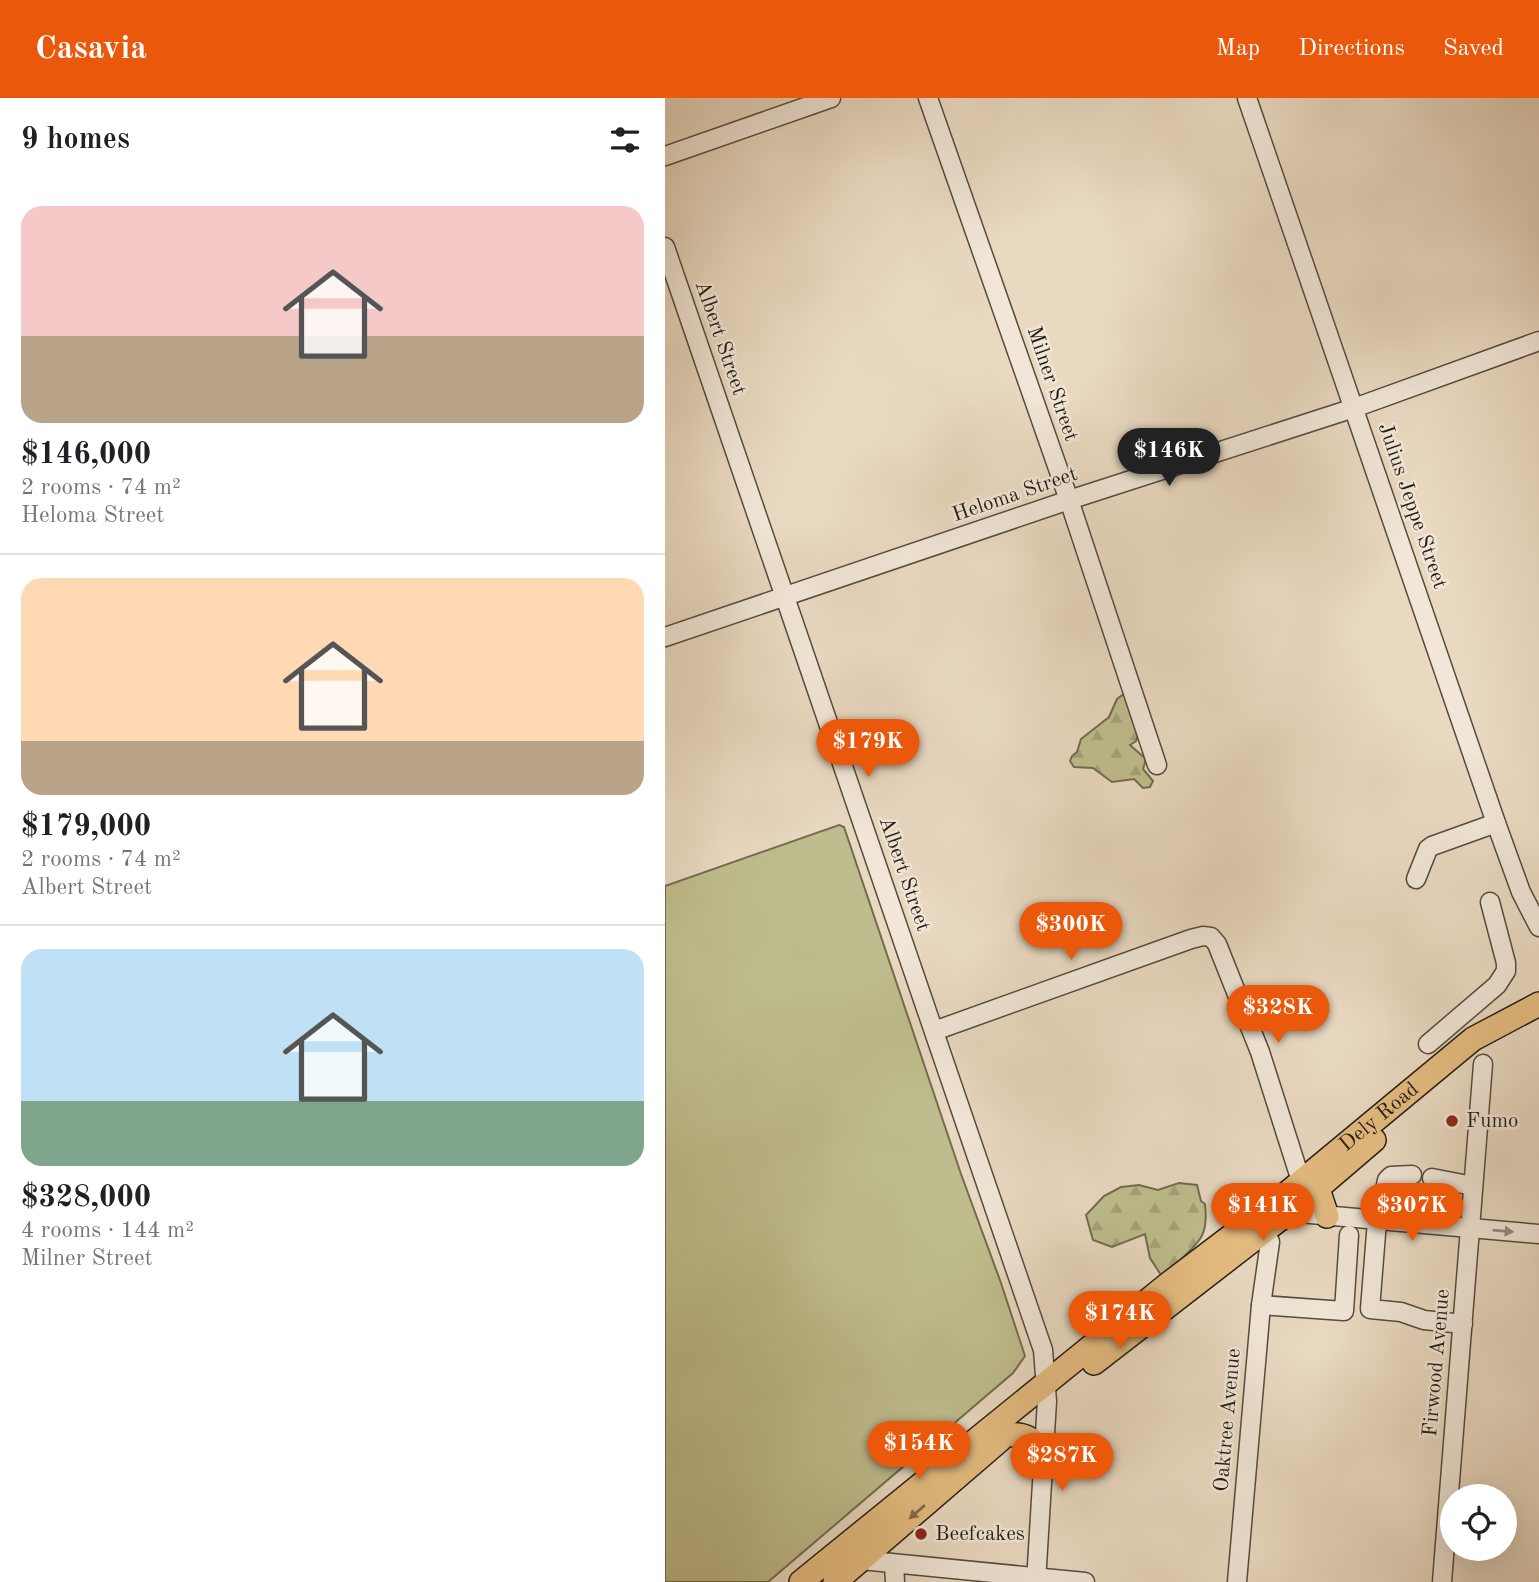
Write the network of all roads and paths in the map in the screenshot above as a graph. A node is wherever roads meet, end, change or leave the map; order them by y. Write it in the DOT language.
graph roads {
  1 [pos="831,98"];
  2 [pos="928,98"];
  3 [pos="1247,98"];
  4 [pos="665,156"];
  5 [pos="665,247"];
  6 [pos="1539,341"];
  7 [pos="1354,408"];
  8 [pos="1069,500"];
  9 [pos="785,598"];
  10 [pos="665,637"];
  11 [pos="1157,765"];
  12 [pos="1496,823"];
  13 [pos="1416,879"];
  14 [pos="1490,902"];
  15 [pos="1539,927"];
  16 [pos="1539,1004"];
  17 [pos="1539,1019"];
  18 [pos="934,1031"];
  19 [pos="1428,1044"];
  20 [pos="1483,1064"];
  21 [pos="1412,1175"];
  22 [pos="1432,1178"];
  23 [pos="1310,1185"];
  24 [pos="1473,1186"];
  25 [pos="1383,1200"];
  26 [pos="1288,1212"];
  27 [pos="1327,1216"];
  28 [pos="1377,1221"];
  29 [pos="1470,1228"];
  30 [pos="1262,1233"];
  31 [pos="1539,1234"];
  32 [pos="1349,1235"];
  33 [pos="1236,1242"];
  34 [pos="1265,1262"];
  35 [pos="1261,1305"];
  36 [pos="1463,1324"];
  37 [pos="1046,1392"];
  38 [pos="1006,1435"];
  39 [pos="1045,1455"];
  40 [pos="861,1560"];
  41 [pos="895,1573"];
  42 [pos="1037,1580"];
  43 [pos="801,1582"];
  44 [pos="817,1582"];
  45 [pos="835,1582"];
  46 [pos="1085,1582"];
  47 [pos="1237,1582"];
  48 [pos="1442,1582"];
  1 -- 4 [label="street"];
  2 -- 8 [label="street, Milner Street"];
  3 -- 7 [label="street, Julius Jeppe Street"];
  5 -- 9 [label="street, Albert Street"];
  6 -- 7 [label="street, Heloma Street"];
  7 -- 8 [label="street, Heloma Street"];
  7 -- 12 [label="street, Julius Jeppe Street"];
  8 -- 9 [label="street, Heloma Street"];
  8 -- 11 [label="street, Milner Street"];
  9 -- 10 [label="street, Heloma Street"];
  9 -- 18 [label="street, Albert Street"];
  12 -- 13 [label="street"];
  12 -- 15 [label="street, Julius Jeppe Street"];
  14 -- 19 [label="street"];
  16 -- 23 [label="main road, Dely Road"];
  17 -- 23 [label="main road, Dely Road"];
  18 -- 23 [label="street"];
  18 -- 37 [label="street, Albert Street"];
  20 -- 24 [label="street, Firwood Avenue"];
  21 -- 25 [label="street"];
  22 -- 24 [label="street"];
  23 -- 26 [label="main road, Dely Road"];
  23 -- 27 [label="main road"];
  23 -- 33 [label="main road, Dely Road"];
  24 -- 29 [label="street, Firwood Avenue"];
  26 -- 27 [label="street"];
  26 -- 30 [label="main road, Dely Road"];
  26 -- 33 [label="main road"];
  27 -- 28 [label="street"];
  28 -- 29 [label="street"];
  28 -- 36 [label="street"];
  29 -- 31 [label="street, one-way"];
  29 -- 36 [label="street, Firwood Avenue"];
  30 -- 33 [label="main road, Dely Road"];
  30 -- 34 [label="street, Oaktree Avenue"];
  32 -- 35 [label="street"];
  33 -- 34 [label="street"];
  33 -- 37 [label="main road, Dely Road"];
  34 -- 35 [label="street, Oaktree Avenue"];
  35 -- 47 [label="street, Oaktree Avenue"];
  36 -- 48 [label="street, Firwood Avenue"];
  37 -- 38 [label="main road, Dely Road"];
  37 -- 39 [label="street, Albert Street"];
  37 -- 43 [label="main road, Dely Road"];
  38 -- 39 [label="main road"];
  38 -- 40 [label="main road, Dely Road, one-way"];
  39 -- 42 [label="street, Albert Street"];
  40 -- 41 [label="street"];
  40 -- 44 [label="main road"];
  40 -- 45 [label="main road, Dely Road"];
  41 -- 42 [label="street"];
  42 -- 46 [label="street"];
}
